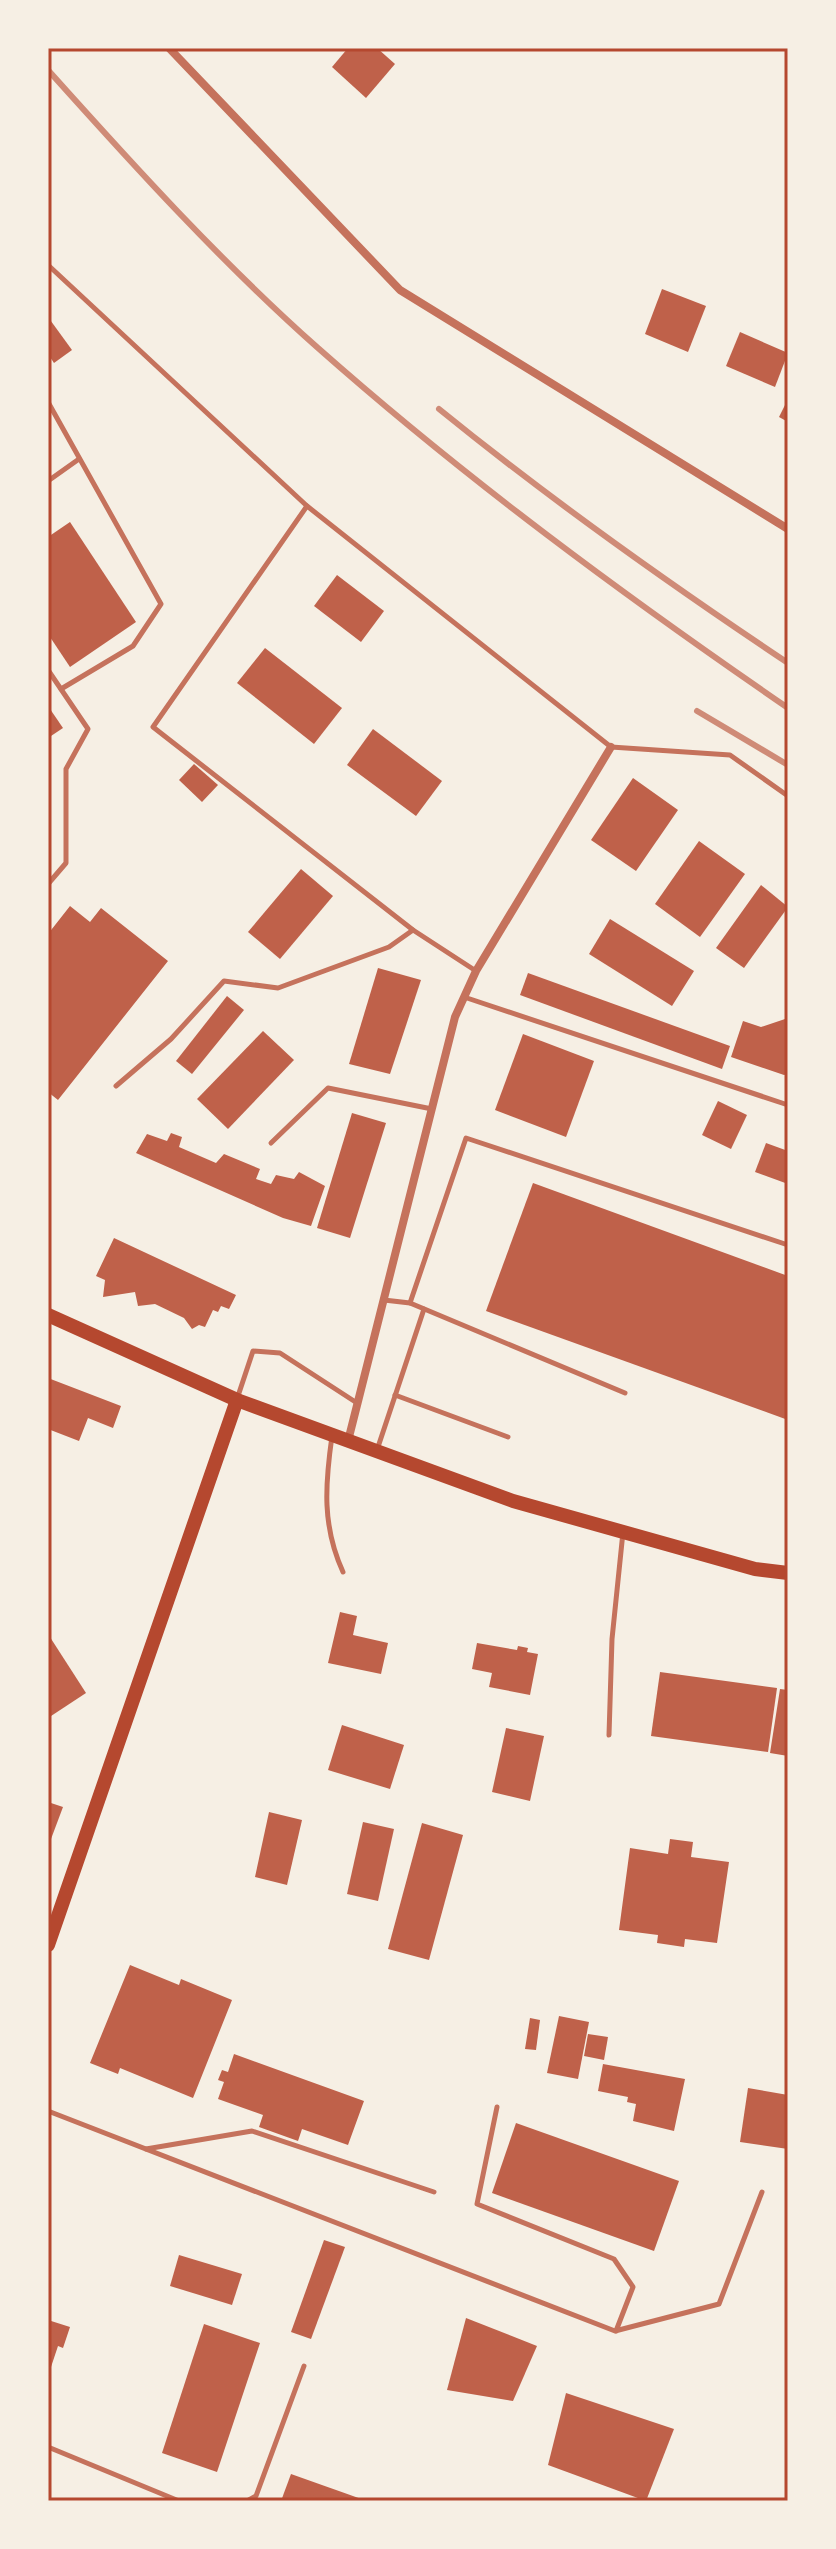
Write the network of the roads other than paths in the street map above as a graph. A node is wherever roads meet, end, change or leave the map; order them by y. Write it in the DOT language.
graph roads {
  1 [pos="169,48"];
  2 [pos="48,265"];
  3 [pos="48,402"];
  4 [pos="79,459"];
  5 [pos="48,481"];
  6 [pos="307,506"];
  7 [pos="788,529"];
  8 [pos="48,670"];
  9 [pos="61,689"];
  10 [pos="611,747"];
  11 [pos="788,796"];
  12 [pos="48,884"];
  13 [pos="413,930"];
  14 [pos="476,971"];
  15 [pos="464,997"];
  16 [pos="116,1086"];
  17 [pos="788,1105"];
  18 [pos="432,1109"];
  19 [pos="271,1143"];
  20 [pos="788,1245"];
  21 [pos="384,1300"];
  22 [pos="410,1303"];
  23 [pos="424,1309"];
  24 [pos="48,1315"];
  25 [pos="625,1393"];
  26 [pos="395,1395"];
  27 [pos="237,1400"];
  28 [pos="358,1404"];
  29 [pos="332,1435"];
  30 [pos="508,1437"];
  31 [pos="348,1441"];
  32 [pos="377,1451"];
  33 [pos="623,1532"];
  34 [pos="343,1572"];
  35 [pos="788,1573"];
  36 [pos="609,1735"];
  37 [pos="48,1945"];
  38 [pos="497,2107"];
  39 [pos="48,2111"];
  40 [pos="145,2149"];
  41 [pos="434,2192"];
  42 [pos="762,2192"];
  43 [pos="615,2331"];
  44 [pos="304,2366"];
  45 [pos="48,2447"];
  46 [pos="179,2501"];
  47 [pos="247,2501"];
  1 -- 7 [label="street"];
  2 -- 6 [label="lane"];
  3 -- 4 [label="lane"];
  4 -- 5 [label="lane"];
  4 -- 9 [label="lane"];
  6 -- 10 [label="lane"];
  6 -- 13 [label="lane"];
  8 -- 9 [label="lane"];
  9 -- 12 [label="lane"];
  10 -- 11 [label="lane"];
  10 -- 14 [label="street"];
  13 -- 14 [label="lane"];
  13 -- 16 [label="lane"];
  14 -- 15 [label="street"];
  15 -- 17 [label="lane"];
  15 -- 18 [label="street"];
  18 -- 19 [label="lane"];
  18 -- 21 [label="street"];
  20 -- 22 [label="lane"];
  21 -- 22 [label="lane"];
  21 -- 28 [label="street"];
  22 -- 23 [label="lane"];
  23 -- 25 [label="lane"];
  23 -- 26 [label="lane"];
  24 -- 27 [label="main road"];
  26 -- 30 [label="lane"];
  26 -- 32 [label="lane"];
  27 -- 28 [label="lane"];
  27 -- 29 [label="main road"];
  27 -- 37 [label="main road"];
  28 -- 31 [label="street"];
  29 -- 31 [label="main road"];
  29 -- 34 [label="lane"];
  31 -- 32 [label="main road"];
  32 -- 33 [label="main road"];
  33 -- 35 [label="main road"];
  33 -- 36 [label="lane"];
  38 -- 43 [label="lane"];
  39 -- 40 [label="lane"];
  40 -- 41 [label="lane"];
  40 -- 43 [label="lane"];
  42 -- 43 [label="lane"];
  44 -- 47 [label="lane"];
  45 -- 46 [label="lane"];
}
